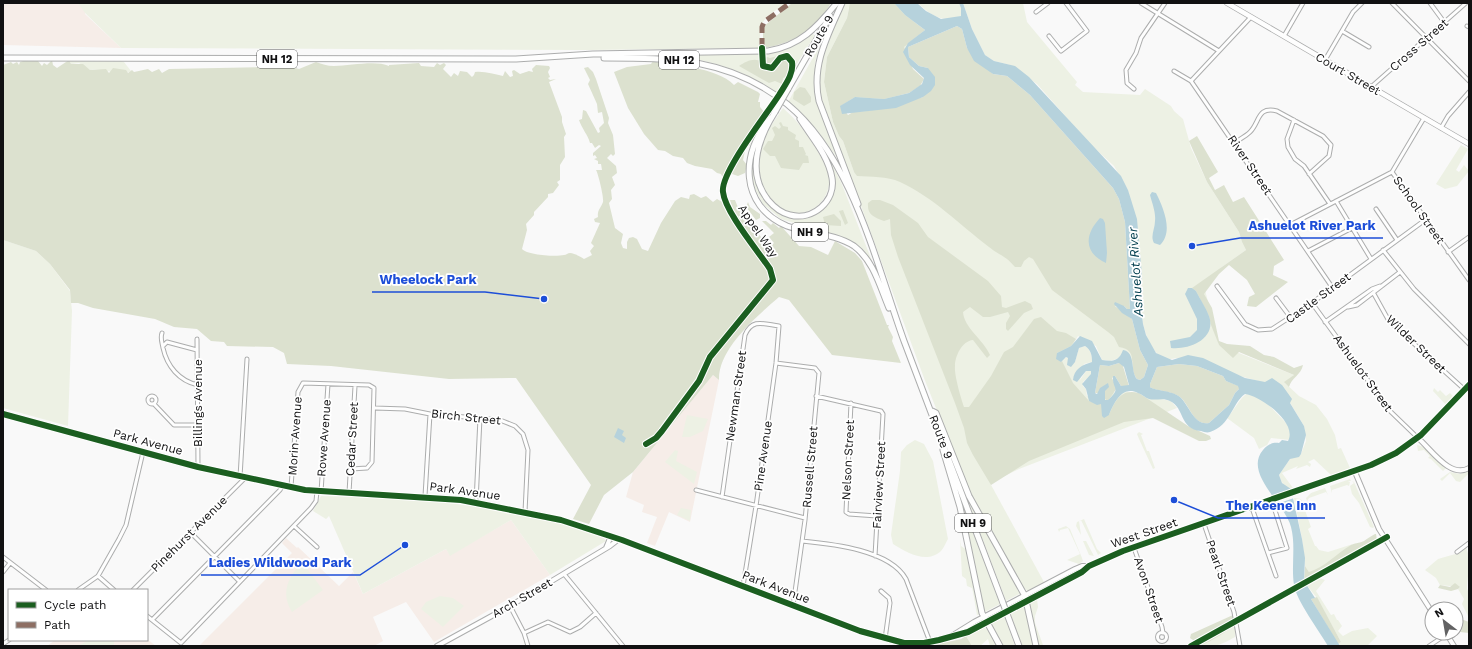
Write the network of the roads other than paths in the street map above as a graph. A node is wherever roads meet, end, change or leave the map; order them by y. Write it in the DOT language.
graph roads {
  1 [pos="1048,3"];
  2 [pos="1066,3"];
  3 [pos="1141,3"];
  4 [pos="1165,3"];
  5 [pos="1227,3"];
  6 [pos="1303,3"];
  7 [pos="1362,3"];
  8 [pos="1392,3"];
  9 [pos="1430,3"];
  10 [pos="1466,3"];
  11 [pos="838,4"];
  12 [pos="1036,12"];
  13 [pos="1158,13"];
  14 [pos="1251,17"];
  15 [pos="1444,22"];
  16 [pos="1342,31"];
  17 [pos="1049,36"];
  18 [pos="1284,36"];
  19 [pos="1425,38"];
  20 [pos="1369,48"];
  21 [pos="1219,51"];
  22 [pos="551,57"];
  23 [pos="3,58"];
  24 [pos="1325,60"];
  25 [pos="1174,71"];
  26 [pos="1191,81"];
  27 [pos="1469,82"];
  28 [pos="1371,87"];
  29 [pos="1134,89"];
  30 [pos="1469,92"];
  31 [pos="794,110"];
  32 [pos="771,118"];
  33 [pos="1424,118"];
  34 [pos="1294,120"];
  35 [pos="1441,128"];
  36 [pos="1234,143"];
  37 [pos="1469,144"];
  38 [pos="1392,172"];
  39 [pos="1309,174"];
  40 [pos="1336,201"];
  41 [pos="1330,204"];
  42 [pos="1376,209"];
  43 [pos="1425,220"];
  44 [pos="1290,225"];
  45 [pos="864,228"];
  46 [pos="1352,228"];
  47 [pos="1469,237"];
  48 [pos="1397,240"];
  49 [pos="1383,250"];
  50 [pos="1308,251"];
  51 [pos="1448,252"];
  52 [pos="1371,259"];
  53 [pos="1400,272"];
  54 [pos="1469,280"];
  55 [pos="1217,286"];
  56 [pos="1380,286"];
  57 [pos="1332,287"];
  58 [pos="1374,294"];
  59 [pos="1276,298"];
  60 [pos="1312,303"];
  61 [pos="1347,308"];
  62 [pos="1291,318"];
  63 [pos="1325,322"];
  64 [pos="779,326"];
  65 [pos="162,333"];
  66 [pos="197,339"];
  67 [pos="904,341"];
  68 [pos="1469,344"];
  69 [pos="163,346"];
  70 [pos="197,350"];
  71 [pos="247,359"];
  72 [pos="776,363"];
  73 [pos="328,384"];
  74 [pos="198,385"];
  75 [pos="1469,385"];
  76 [pos="355,386"];
  77 [pos="1464,390"];
  78 [pos="816,396"];
  79 [pos="852,403"];
  80 [pos="154,404"];
  81 [pos="375,408"];
  82 [pos="930,409"];
  83 [pos="3,414"];
  84 [pos="430,414"];
  85 [pos="480,418"];
  86 [pos="198,425"];
  87 [pos="1418,438"];
  88 [pos="943,443"];
  89 [pos="143,452"];
  90 [pos="198,467"];
  91 [pos="1469,468"];
  92 [pos="351,469"];
  93 [pos="1355,472"];
  94 [pos="240,477"];
  95 [pos="245,478"];
  96 [pos="283,485"];
  97 [pos="291,487"];
  98 [pos="696,490"];
  99 [pos="319,492"];
  100 [pos="350,493"];
  101 [pos="425,496"];
  102 [pos="722,497"];
  103 [pos="1273,500"];
  104 [pos="476,502"];
  105 [pos="756,506"];
  106 [pos="1252,508"];
  107 [pos="525,512"];
  108 [pos="877,516"];
  109 [pos="805,518"];
  110 [pos="1204,524"];
  111 [pos="294,526"];
  112 [pos="190,532"];
  113 [pos="611,536"];
  114 [pos="619,539"];
  115 [pos="802,541"];
  116 [pos="1469,542"];
  117 [pos="317,547"];
  118 [pos="606,548"];
  119 [pos="1134,548"];
  120 [pos="1457,552"];
  121 [pos="1268,553"];
  122 [pos="875,556"];
  123 [pos="3,557"];
  124 [pos="214,557"];
  125 [pos="10,563"];
  126 [pos="3,572"];
  127 [pos="564,574"];
  128 [pos="98,576"];
  129 [pos="1276,576"];
  130 [pos="239,581"];
  131 [pos="743,586"];
  132 [pos="45,589"];
  133 [pos="79,589"];
  134 [pos="113,589"];
  135 [pos="134,589"];
  136 [pos="881,591"];
  137 [pos="1026,598"];
  138 [pos="1425,601"];
  139 [pos="510,606"];
  140 [pos="793,606"];
  141 [pos="596,613"];
  142 [pos="148,617"];
  143 [pos="984,617"];
  144 [pos="152,620"];
  145 [pos="986,623"];
  146 [pos="524,633"];
  147 [pos="1162,633"];
  148 [pos="949,637"];
  149 [pos="884,639"];
  150 [pos="930,642"];
  151 [pos="911,645"];
  152 [pos="437,646"];
  153 [pos="528,646"];
  154 [pos="623,646"];
  155 [pos="923,646"];
  156 [pos="1000,646"];
  157 [pos="1019,646"];
  158 [pos="1036,646"];
  159 [pos="1240,646"];
  1 -- 12 [label="street"];
  2 -- 17 [label="street"];
  3 -- 13 [label="street"];
  4 -- 13 [label="street"];
  5 -- 14 [label="main road, Court Street"];
  6 -- 18 [label="street"];
  7 -- 16 [label="street"];
  8 -- 19 [label="street"];
  9 -- 15 [label="street"];
  10 -- 15 [label="street, Cross Street"];
  11 -- 22 [label="highway"];
  11 -- 32 [label="highway, Route 9 / NH 9, bridge"];
  11 -- 45 [label="highway, NH 9"];
  13 -- 21 [label="street"];
  13 -- 29 [label="street"];
  14 -- 18 [label="main road, Court Street"];
  14 -- 21 [label="street"];
  15 -- 19 [label="street, Cross Street"];
  16 -- 20 [label="street"];
  16 -- 24 [label="street"];
  18 -- 24 [label="main road, Court Street"];
  19 -- 27 [label="street"];
  19 -- 28 [label="street, Cross Street"];
  21 -- 26 [label="street"];
  22 -- 23 [label="highway, NH 12"];
  22 -- 31 [label="highway, NH 12"];
  24 -- 28 [label="main road, Court Street"];
  25 -- 26 [label="street, River Street"];
  26 -- 36 [label="street, River Street"];
  28 -- 33 [label="main road, Court Street"];
  30 -- 35 [label="street"];
  31 -- 32 [label="highway"];
  31 -- 45 [label="highway, NH 12"];
  32 -- 67 [label="highway, NH 9"];
  33 -- 35 [label="main road, Court Street"];
  33 -- 38 [label="street, School Street"];
  34 -- 36 [label="street"];
  34 -- 39 [label="street"];
  34 -- 39 [label="street"];
  35 -- 37 [label="main road, Court Street"];
  36 -- 44 [label="street, River Street"];
  38 -- 40 [label="street"];
  38 -- 43 [label="street, School Street"];
  39 -- 41 [label="street"];
  40 -- 41 [label="street"];
  40 -- 46 [label="street"];
  41 -- 44 [label="street"];
  42 -- 48 [label="street"];
  43 -- 48 [label="street, Castle Street"];
  43 -- 51 [label="street, School Street"];
  44 -- 50 [label="street, River Street"];
  45 -- 67 [label="highway, Route 9 / NH 9"];
  46 -- 50 [label="street"];
  46 -- 52 [label="street"];
  47 -- 51 [label="street"];
  48 -- 49 [label="street, Castle Street"];
  49 -- 52 [label="street, Castle Street"];
  49 -- 53 [label="street"];
  50 -- 57 [label="street, River Street"];
  51 -- 54 [label="street, School Street"];
  52 -- 57 [label="street, Castle Street"];
  53 -- 56 [label="street"];
  53 -- 68 [label="street"];
  55 -- 62 [label="street, Castle Street"];
  56 -- 58 [label="street"];
  56 -- 61 [label="street"];
  57 -- 60 [label="street, Castle Street"];
  58 -- 61 [label="street"];
  58 -- 77 [label="street, Wilder Street"];
  59 -- 62 [label="street"];
  60 -- 62 [label="street, Castle Street"];
  60 -- 63 [label="street, Ashuelot Street"];
  61 -- 63 [label="street"];
  63 -- 87 [label="street, Ashuelot Street"];
  64 -- 72 [label="street, Pine Avenue"];
  64 -- 102 [label="street, Newman Street"];
  65 -- 69 [label="street"];
  66 -- 70 [label="street, Billings Avenue"];
  67 -- 82 [label="highway, Route 9 / NH 9"];
  69 -- 70 [label="street"];
  69 -- 74 [label="street"];
  70 -- 74 [label="street, Billings Avenue"];
  71 -- 94 [label="street"];
  72 -- 78 [label="street, Russell Street"];
  72 -- 105 [label="street, Pine Avenue"];
  73 -- 76 [label="street"];
  73 -- 97 [label="street, Morin Avenue"];
  73 -- 99 [label="street, Rowe Avenue"];
  74 -- 86 [label="street, Billings Avenue"];
  75 -- 77 [label="street, West Street"];
  76 -- 81 [label="street"];
  76 -- 92 [label="street, Cedar Street"];
  77 -- 87 [label="street, West Street"];
  78 -- 79 [label="street"];
  78 -- 109 [label="street, Russell Street"];
  79 -- 108 [label="street, Fairview Street"];
  79 -- 108 [label="street, Nelson Street"];
  80 -- 86 [label="street"];
  81 -- 84 [label="street, Birch Street"];
  81 -- 92 [label="street"];
  82 -- 88 [label="highway, Route 9 / NH 9"];
  82 -- 137 [label="highway"];
  83 -- 89 [label="street, Park Avenue"];
  84 -- 85 [label="street, Birch Street"];
  84 -- 101 [label="street"];
  85 -- 104 [label="street"];
  85 -- 107 [label="street, Birch Street"];
  86 -- 90 [label="street, Billings Avenue"];
  87 -- 91 [label="street"];
  87 -- 93 [label="street, West Street"];
  88 -- 143 [label="highway"];
  88 -- 157 [label="highway, Route 9 / NH 9, bridge"];
  89 -- 90 [label="street, Park Avenue"];
  89 -- 128 [label="street"];
  90 -- 94 [label="street, Park Avenue"];
  92 -- 100 [label="street, Cedar Street"];
  93 -- 103 [label="street, West Street"];
  93 -- 138 [label="street"];
  94 -- 95 [label="street, Park Avenue"];
  95 -- 96 [label="street, Park Avenue"];
  95 -- 112 [label="street, Pinehurst Avenue"];
  96 -- 97 [label="street, Park Avenue"];
  96 -- 124 [label="street"];
  97 -- 99 [label="street, Park Avenue"];
  98 -- 102 [label="street"];
  99 -- 100 [label="street, Park Avenue"];
  99 -- 111 [label="street, Rowe Avenue"];
  100 -- 101 [label="street, Park Avenue"];
  101 -- 104 [label="street, Park Avenue"];
  102 -- 105 [label="street"];
  103 -- 106 [label="street, West Street"];
  103 -- 121 [label="street"];
  104 -- 107 [label="street, Park Avenue"];
  105 -- 109 [label="street"];
  105 -- 131 [label="street, Pine Avenue"];
  106 -- 110 [label="street, West Street"];
  106 -- 121 [label="street"];
  107 -- 113 [label="street, Park Avenue"];
  108 -- 122 [label="street, Fairview Street"];
  109 -- 115 [label="street, Russell Street"];
  110 -- 119 [label="street, West Street"];
  110 -- 159 [label="street, Pearl Street"];
  111 -- 117 [label="street"];
  111 -- 130 [label="street, Rowe Avenue"];
  112 -- 124 [label="street"];
  112 -- 135 [label="street, Pinehurst Avenue"];
  113 -- 114 [label="street, Park Avenue"];
  113 -- 118 [label="street"];
  114 -- 118 [label="street, Arch Street"];
  114 -- 131 [label="street, Park Avenue"];
  115 -- 122 [label="street"];
  115 -- 140 [label="street, Russell Street"];
  116 -- 120 [label="street"];
  118 -- 127 [label="street, Arch Street"];
  119 -- 137 [label="street, West Street"];
  119 -- 147 [label="street, Avon Street"];
  121 -- 129 [label="street"];
  122 -- 150 [label="street"];
  123 -- 125 [label="street"];
  124 -- 130 [label="street"];
  124 -- 144 [label="street"];
  125 -- 126 [label="street"];
  125 -- 132 [label="street"];
  127 -- 139 [label="street, Arch Street"];
  127 -- 141 [label="street"];
  128 -- 133 [label="street"];
  128 -- 134 [label="street"];
  130 -- 144 [label="street, Rowe Avenue"];
  131 -- 140 [label="street, Park Avenue"];
  136 -- 149 [label="street"];
  137 -- 143 [label="street, West Street"];
  137 -- 145 [label="street, West Street"];
  137 -- 158 [label="highway"];
  139 -- 146 [label="street"];
  139 -- 152 [label="street, Arch Street"];
  140 -- 149 [label="street, Park Avenue"];
  141 -- 146 [label="street"];
  141 -- 154 [label="street"];
  142 -- 144 [label="street"];
  143 -- 145 [label="highway"];
  143 -- 148 [label="street, West Street"];
  145 -- 148 [label="street, West Street"];
  145 -- 156 [label="highway"];
  146 -- 153 [label="street"];
  148 -- 150 [label="street, West Street"];
  149 -- 151 [label="street, Park Avenue"];
  150 -- 151 [label="street, West Street"];
  150 -- 155 [label="street, West Street"];
}
